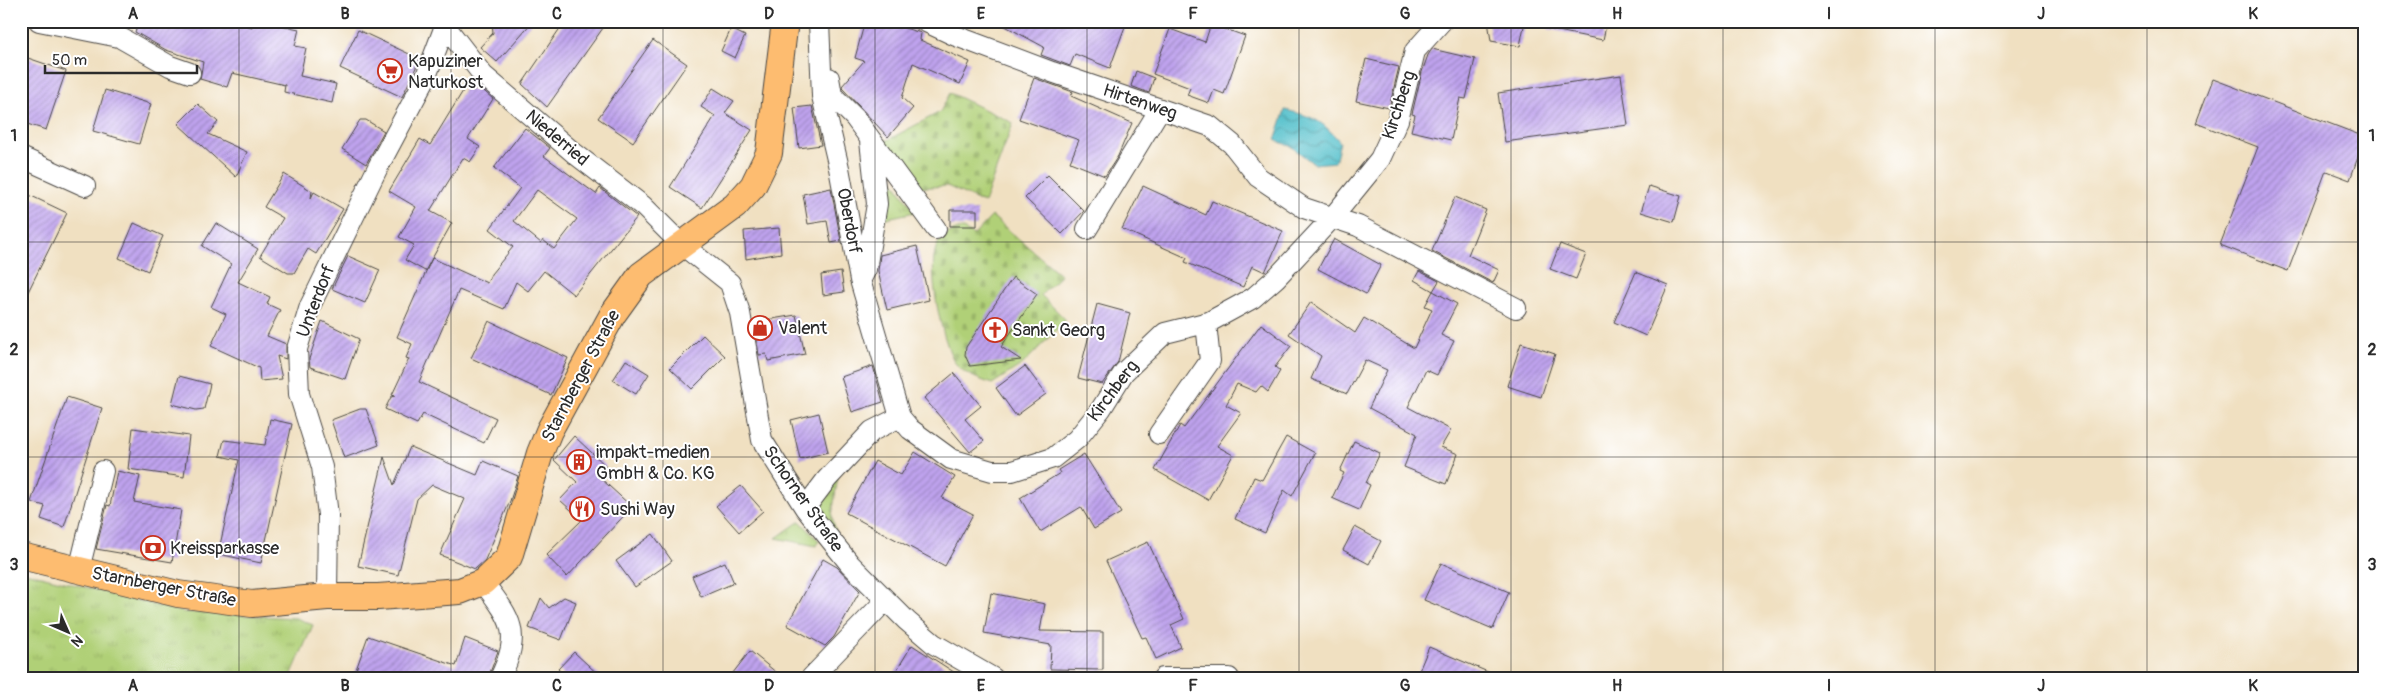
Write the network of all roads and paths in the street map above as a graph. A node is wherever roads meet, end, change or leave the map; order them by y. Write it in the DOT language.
graph roads {
  1 [pos="39,21"];
  2 [pos="785,21"];
  3 [pos="819,21"];
  4 [pos="924,21"];
  5 [pos="1442,21"];
  6 [pos="439,23"];
  7 [pos="819,50"];
  8 [pos="190,73"];
  9 [pos="1160,109"];
  10 [pos="870,141"];
  11 [pos="21,157"];
  12 [pos="85,186"];
  13 [pos="1332,218"];
  14 [pos="936,229"];
  15 [pos="1087,229"];
  16 [pos="681,244"];
  17 [pos="860,280"];
  18 [pos="1516,308"];
  19 [pos="1206,323"];
  20 [pos="900,417"];
  21 [pos="1159,434"];
  22 [pos="102,471"];
  23 [pos="805,508"];
  24 [pos="21,556"];
  25 [pos="79,570"];
  26 [pos="483,582"];
  27 [pos="327,597"];
  28 [pos="886,601"];
  29 [pos="500,678"];
  30 [pos="811,678"];
  31 [pos="993,678"];
  32 [pos="1163,678"];
  33 [pos="1229,678"];
  1 -- 8 [label="street"];
  2 -- 16 [label="main road, Starnberger Straße"];
  3 -- 7 [label="street, Oberdorf"];
  4 -- 9 [label="street, Hirtenweg"];
  5 -- 13 [label="street, Kirchberg"];
  6 -- 16 [label="street, Niederried"];
  6 -- 27 [label="street, Unterdorf"];
  7 -- 10 [label="street"];
  7 -- 17 [label="street, Oberdorf"];
  9 -- 13 [label="street, Hirtenweg"];
  9 -- 15 [label="street"];
  10 -- 14 [label="street"];
  10 -- 17 [label="street"];
  11 -- 12 [label="street"];
  13 -- 18 [label="street, Hirtenweg"];
  13 -- 19 [label="street, Kirchberg"];
  16 -- 23 [label="street, Schorner Straße"];
  16 -- 26 [label="main road, Starnberger Straße"];
  17 -- 20 [label="street, Oberdorf"];
  19 -- 20 [label="street, Kirchberg"];
  19 -- 21 [label="street"];
  20 -- 23 [label="street"];
  22 -- 25 [label="street"];
  23 -- 28 [label="street, Schorner Straße"];
  24 -- 25 [label="main road, Starnberger Straße"];
  25 -- 27 [label="main road, Starnberger Straße"];
  26 -- 27 [label="main road, Starnberger Straße"];
  26 -- 29 [label="street"];
  28 -- 30 [label="street"];
  28 -- 31 [label="street, Schorner Straße"];
  32 -- 33 [label="street"];
}
